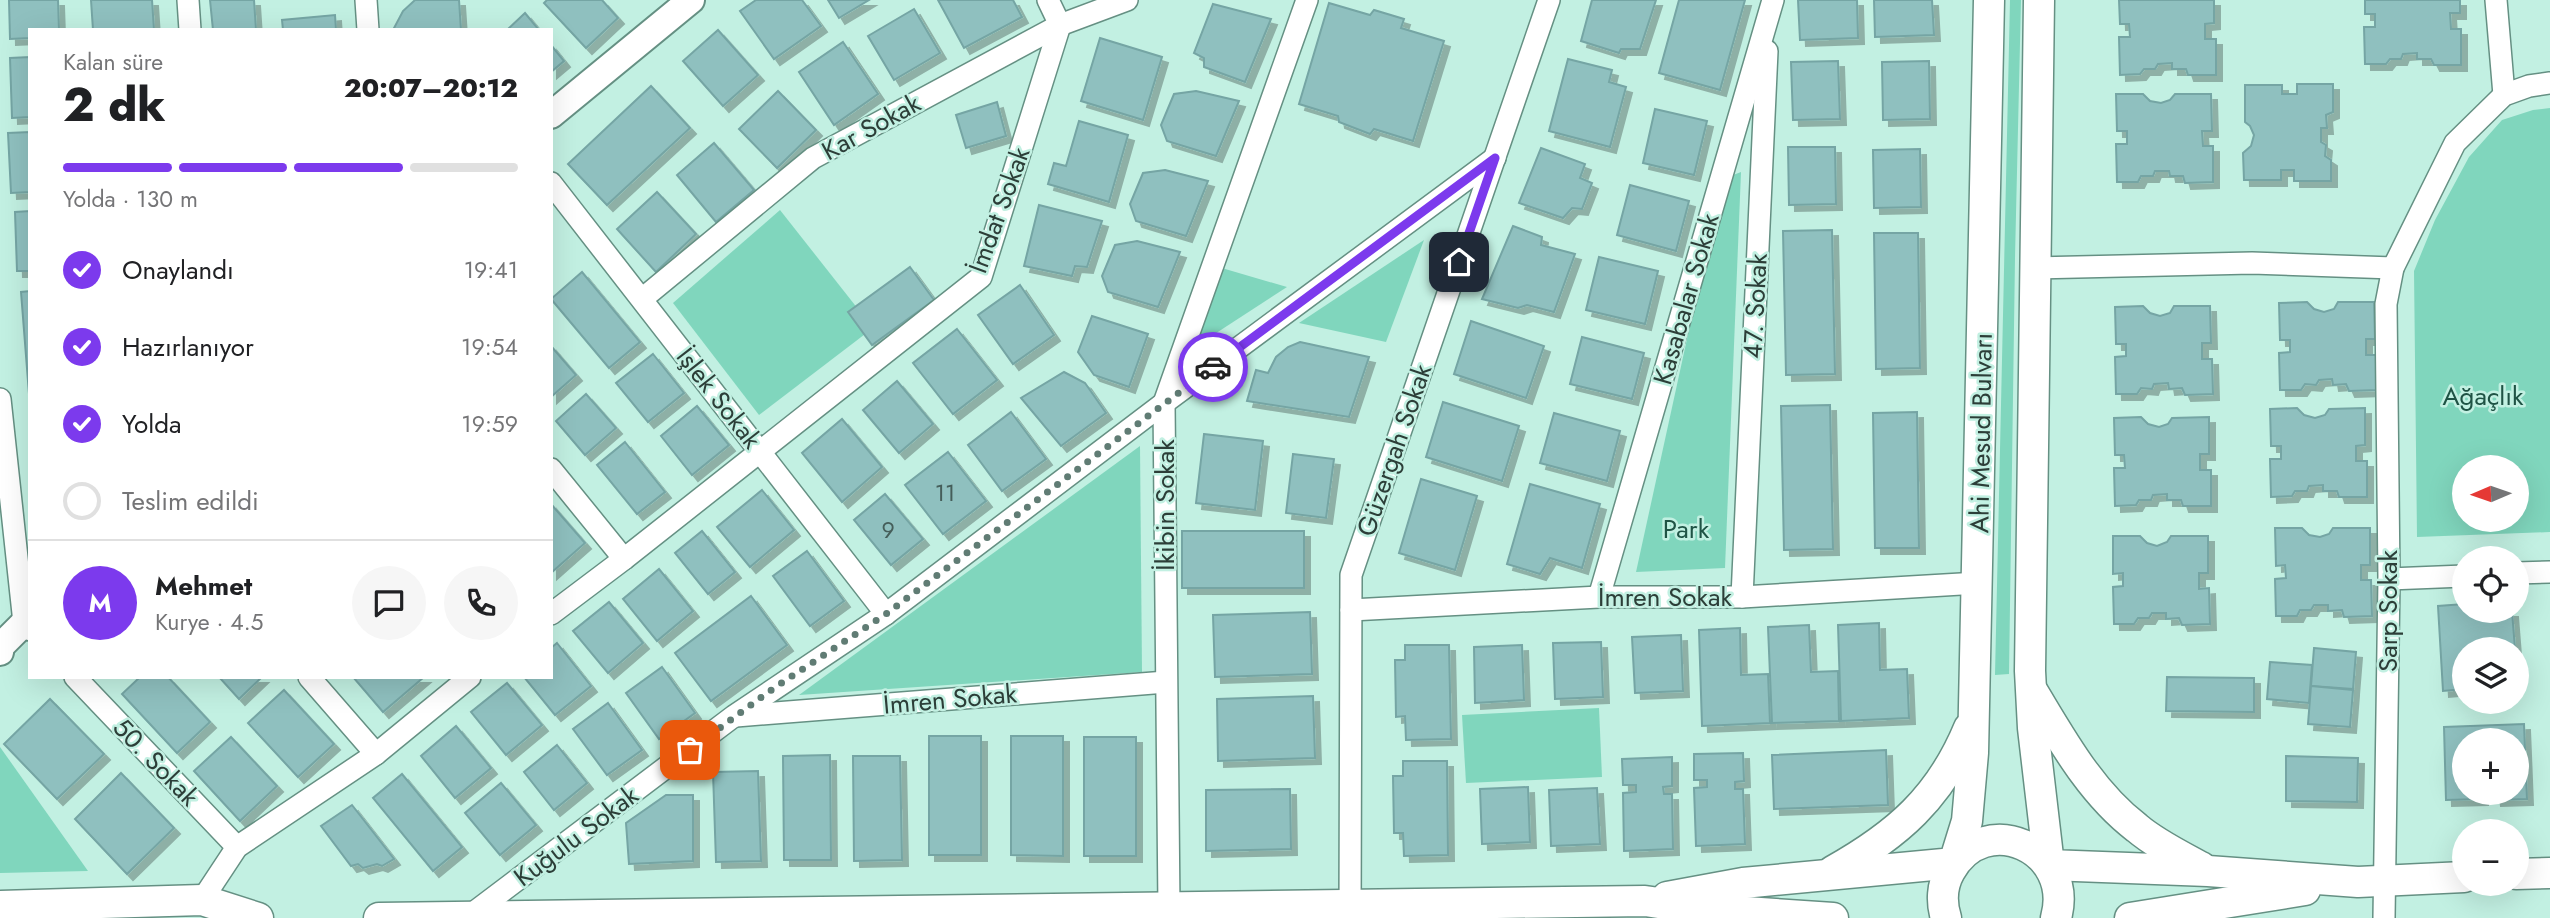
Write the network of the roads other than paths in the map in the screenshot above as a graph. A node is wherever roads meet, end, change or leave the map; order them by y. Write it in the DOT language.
graph roads {
  1 [pos="188,0"];
  2 [pos="366,0"];
  3 [pos="691,0"];
  4 [pos="1048,0"];
  5 [pos="1128,0"];
  6 [pos="1307,0"];
  7 [pos="1549,0"];
  8 [pos="1989,0"];
  9 [pos="2039,0"];
  10 [pos="2496,0"];
  11 [pos="1771,8"];
  12 [pos="1060,25"];
  13 [pos="190,28"];
  14 [pos="368,28"];
  15 [pos="2550,83"];
  16 [pos="2504,95"];
  17 [pos="553,113"];
  18 [pos="1495,158"];
  19 [pos="553,186"];
  20 [pos="2034,268"];
  21 [pos="2393,268"];
  22 [pos="642,299"];
  23 [pos="0,399"];
  24 [pos="1164,403"];
  25 [pos="761,451"];
  26 [pos="553,471"];
  27 [pos="624,559"];
  28 [pos="2550,572"];
  29 [pos="2529,573"];
  30 [pos="2452,576"];
  31 [pos="2389,579"];
  32 [pos="1978,583"];
  33 [pos="1599,597"];
  34 [pos="1742,597"];
  35 [pos="1351,610"];
  36 [pos="553,612"];
  37 [pos="886,614"];
  38 [pos="28,623"];
  39 [pos="0,652"];
  40 [pos="77,679"];
  41 [pos="311,679"];
  42 [pos="468,679"];
  43 [pos="1166,682"];
  44 [pos="2031,689"];
  45 [pos="1974,715"];
  46 [pos="734,716"];
  47 [pos="376,754"];
  48 [pos="237,847"];
  49 [pos="1954,863"];
  50 [pos="2049,864"];
  51 [pos="2208,871"];
  52 [pos="2550,873"];
  53 [pos="2529,874"];
  54 [pos="1823,876"];
  55 [pos="2452,878"];
  56 [pos="2372,882"];
  57 [pos="202,900"];
  58 [pos="0,906"];
  59 [pos="1169,908"];
  60 [pos="1645,910"];
  61 [pos="1350,912"];
  62 [pos="776,916"];
  63 [pos="468,917"];
  64 [pos="1822,917"];
  65 [pos="258,918"];
  66 [pos="379,918"];
  67 [pos="1946,918"];
  68 [pos="2056,918"];
  69 [pos="2130,918"];
  70 [pos="2384,918"];
  1 -- 13 [label="street"];
  2 -- 14 [label="street"];
  3 -- 17 [label="street"];
  4 -- 12 [label="street"];
  5 -- 12 [label="street, Kar Sokak"];
  6 -- 24 [label="street, İkibin Sokak"];
  7 -- 18 [label="street, Güzergah Sokak"];
  8 -- 32 [label="main road, Ahi Mesud Bulvarı"];
  9 -- 20 [label="main road, Ahi Mesud Bulvarı"];
  10 -- 16 [label="street"];
  11 -- 33 [label="street, Kasabalar Sokak"];
  11 -- 34 [label="street, 47. Sokak"];
  12 -- 22 [label="street, Kar Sokak"];
  12 -- 25 [label="street, İmdat Sokak"];
  15 -- 16 [label="street"];
  16 -- 21 [label="street, Sarp Sokak"];
  18 -- 24 [label="street, Kuğulu Sokak"];
  18 -- 35 [label="street, Güzergah Sokak"];
  19 -- 22 [label="street, İşlek Sokak"];
  20 -- 21 [label="street"];
  20 -- 44 [label="main road, Ahi Mesud Bulvarı"];
  21 -- 31 [label="street, Sarp Sokak"];
  22 -- 25 [label="street, İşlek Sokak"];
  23 -- 38 [label="street"];
  24 -- 37 [label="street, Kuğulu Sokak"];
  24 -- 43 [label="street, İkibin Sokak"];
  25 -- 27 [label="street, İmdat Sokak"];
  25 -- 37 [label="street, İşlek Sokak"];
  26 -- 27 [label="street"];
  27 -- 36 [label="street, İmdat Sokak"];
  28 -- 29 [label="street"];
  30 -- 31 [label="street"];
  31 -- 56 [label="street, Sarp Sokak"];
  32 -- 34 [label="street, İmren Sokak"];
  32 -- 45 [label="main road, Ahi Mesud Bulvarı"];
  33 -- 34 [label="street, İmren Sokak"];
  33 -- 35 [label="street, İmren Sokak"];
  35 -- 61 [label="street, Güzergah Sokak"];
  37 -- 46 [label="street, Kuğulu Sokak"];
  38 -- 39 [label="street"];
  40 -- 48 [label="street, 50. Sokak"];
  41 -- 47 [label="street"];
  42 -- 47 [label="street"];
  43 -- 46 [label="street, İmren Sokak"];
  43 -- 59 [label="street, İkibin Sokak"];
  44 -- 50 [label="main road, Ahi Mesud Bulvarı"];
  44 -- 51 [label="main road"];
  45 -- 49 [label="main road, Ahi Mesud Bulvarı"];
  45 -- 54 [label="main road"];
  46 -- 63 [label="street, Kuğulu Sokak"];
  47 -- 48 [label="street"];
  48 -- 57 [label="street"];
  49 -- 50 [label="main road"];
  49 -- 54 [label="main road"];
  49 -- 67 [label="main road, Ahi Mesud Bulvarı"];
  50 -- 51 [label="main road"];
  50 -- 68 [label="main road, Ahi Mesud Bulvarı"];
  51 -- 56 [label="main road"];
  52 -- 53 [label="main road"];
  54 -- 60 [label="main road"];
  55 -- 56 [label="main road"];
  56 -- 69 [label="main road"];
  56 -- 70 [label="street, Sarp Sokak"];
  57 -- 58 [label="main road"];
  57 -- 65 [label="main road"];
  59 -- 61 [label="main road"];
  59 -- 62 [label="main road"];
  60 -- 61 [label="main road"];
  60 -- 64 [label="main road"];
  62 -- 63 [label="main road"];
  63 -- 66 [label="main road"];
}
